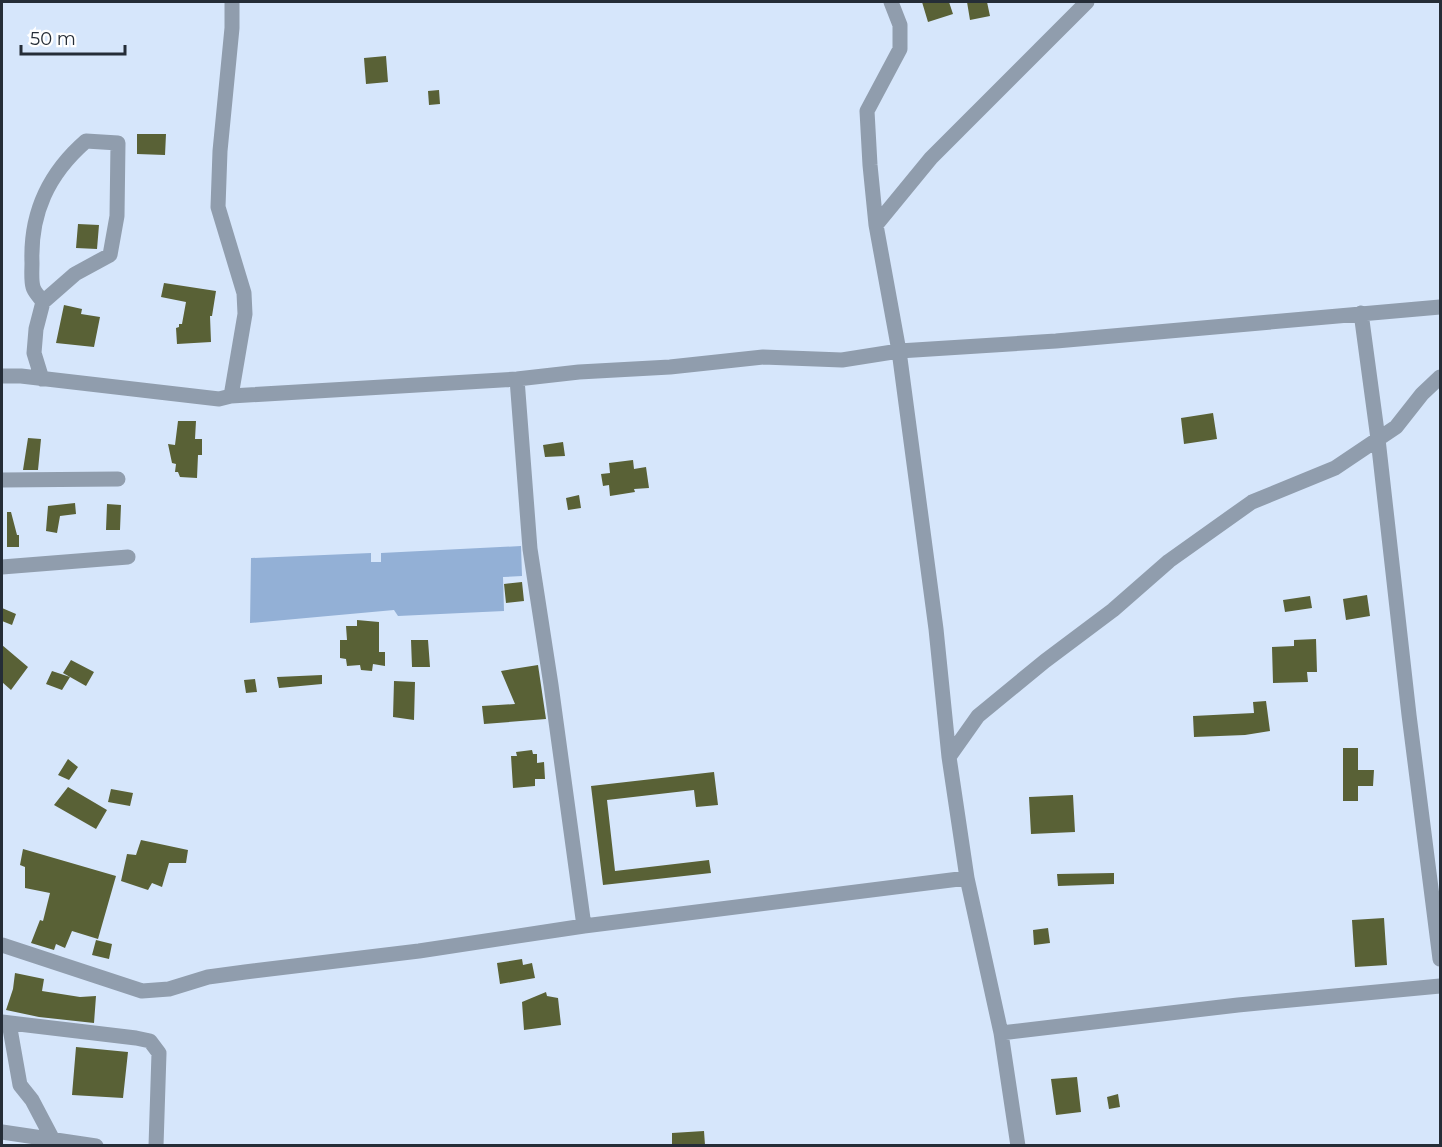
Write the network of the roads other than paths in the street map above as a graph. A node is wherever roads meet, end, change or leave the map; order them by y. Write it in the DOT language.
graph roads {
  1 [pos="231,2"];
  2 [pos="891,2"];
  3 [pos="1087,2"];
  4 [pos="876,225"];
  5 [pos="43,302"];
  6 [pos="1440,307"];
  7 [pos="1361,313"];
  8 [pos="899,351"];
  9 [pos="2,376"];
  10 [pos="1440,377"];
  11 [pos="42,379"];
  12 [pos="517,379"];
  13 [pos="231,396"];
  14 [pos="1378,439"];
  15 [pos="118,479"];
  16 [pos="2,480"];
  17 [pos="128,557"];
  18 [pos="2,567"];
  19 [pos="949,757"];
  20 [pos="967,878"];
  21 [pos="584,926"];
  22 [pos="2,945"];
  23 [pos="1440,958"];
  24 [pos="1440,986"];
  25 [pos="5,1023"];
  26 [pos="1001,1033"];
  27 [pos="2,1131"];
  28 [pos="52,1138"];
  29 [pos="96,1146"];
  30 [pos="156,1146"];
  31 [pos="1018,1146"];
  1 -- 13 [label="street"];
  2 -- 4 [label="street"];
  3 -- 4 [label="street"];
  4 -- 8 [label="street"];
  5 -- 5 [label="street"];
  5 -- 11 [label="street"];
  6 -- 7 [label="street"];
  7 -- 8 [label="street"];
  7 -- 14 [label="street"];
  8 -- 12 [label="street"];
  8 -- 19 [label="street"];
  9 -- 11 [label="street"];
  10 -- 14 [label="street"];
  11 -- 13 [label="street"];
  12 -- 13 [label="street"];
  12 -- 21 [label="street"];
  14 -- 19 [label="street"];
  14 -- 23 [label="street"];
  15 -- 16 [label="street"];
  17 -- 18 [label="street"];
  19 -- 20 [label="street"];
  20 -- 21 [label="street"];
  20 -- 26 [label="street"];
  21 -- 22 [label="street"];
  24 -- 26 [label="street"];
  25 -- 28 [label="street"];
  25 -- 30 [label="street"];
  26 -- 31 [label="street"];
  27 -- 28 [label="street"];
  28 -- 29 [label="street"];
}
